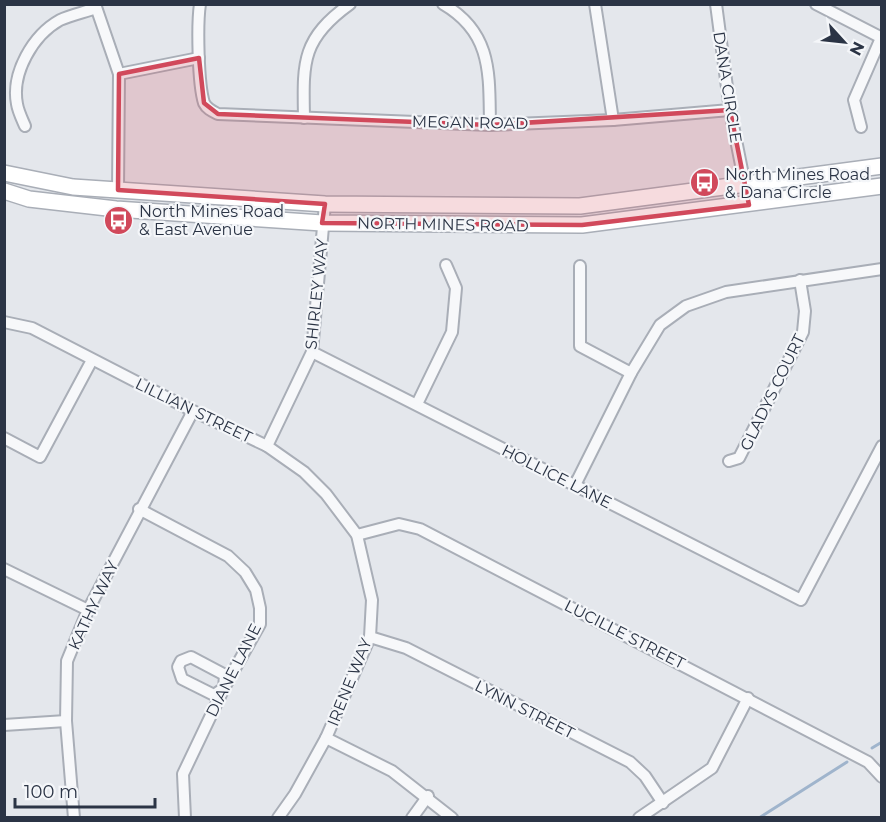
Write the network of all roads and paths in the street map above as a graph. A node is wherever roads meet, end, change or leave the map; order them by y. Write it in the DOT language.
graph roads {
  1 [pos="200,4"];
  2 [pos="350,4"];
  3 [pos="443,4"];
  4 [pos="595,4"];
  5 [pos="716,4"];
  6 [pos="816,4"];
  7 [pos="96,6"];
  8 [pos="881,38"];
  9 [pos="200,57"];
  10 [pos="119,74"];
  11 [pos="730,110"];
  12 [pos="304,118"];
  13 [pos="613,120"];
  14 [pos="490,125"];
  15 [pos="24,126"];
  16 [pos="861,127"];
  17 [pos="882,166"];
  18 [pos="4,174"];
  19 [pos="745,186"];
  20 [pos="882,186"];
  21 [pos="118,190"];
  22 [pos="4,191"];
  23 [pos="24,197"];
  24 [pos="325,204"];
  25 [pos="748,205"];
  26 [pos="322,223"];
  27 [pos="446,265"];
  28 [pos="580,266"];
  29 [pos="882,269"];
  30 [pos="800,280"];
  31 [pos="4,322"];
  32 [pos="312,352"];
  33 [pos="92,360"];
  34 [pos="631,373"];
  35 [pos="417,405"];
  36 [pos="193,411"];
  37 [pos="4,438"];
  38 [pos="267,446"];
  39 [pos="882,446"];
  40 [pos="729,461"];
  41 [pos="575,485"];
  42 [pos="139,509"];
  43 [pos="357,535"];
  44 [pos="4,569"];
  45 [pos="88,610"];
  46 [pos="370,637"];
  47 [pos="748,698"];
  48 [pos="66,721"];
  49 [pos="4,725"];
  50 [pos="326,738"];
  51 [pos="882,777"];
  52 [pos="428,796"];
  53 [pos="663,803"];
  54 [pos="74,818"];
  55 [pos="185,818"];
  56 [pos="278,818"];
  57 [pos="412,818"];
  58 [pos="452,818"];
  59 [pos="639,818"];
  1 -- 9 [label="street"];
  2 -- 12 [label="street"];
  3 -- 14 [label="street"];
  4 -- 13 [label="street"];
  5 -- 11 [label="street, DANA CIRCLE"];
  6 -- 8 [label="street"];
  7 -- 10 [label="street"];
  7 -- 15 [label="street"];
  8 -- 16 [label="street"];
  9 -- 10 [label="street"];
  9 -- 12 [label="street, MEGAN ROAD"];
  10 -- 21 [label="street"];
  11 -- 13 [label="street, MEGAN ROAD"];
  11 -- 19 [label="street, DANA CIRCLE"];
  12 -- 14 [label="street, MEGAN ROAD"];
  13 -- 14 [label="street, MEGAN ROAD"];
  17 -- 19 [label="main road, NORTH MINES ROAD"];
  18 -- 21 [label="main road, NORTH MINES ROAD"];
  19 -- 24 [label="main road, NORTH MINES ROAD"];
  19 -- 25 [label="street, DANA CIRCLE"];
  20 -- 25 [label="main road, NORTH MINES ROAD"];
  21 -- 23 [label="main road"];
  21 -- 24 [label="main road, NORTH MINES ROAD"];
  22 -- 23 [label="main road, NORTH MINES ROAD"];
  23 -- 26 [label="main road, NORTH MINES ROAD"];
  24 -- 26 [label="street, SHIRLEY WAY"];
  25 -- 26 [label="main road, NORTH MINES ROAD"];
  26 -- 32 [label="street, SHIRLEY WAY"];
  27 -- 35 [label="street"];
  28 -- 34 [label="street"];
  29 -- 30 [label="street"];
  30 -- 34 [label="street"];
  30 -- 40 [label="street, GLADYS COURT"];
  31 -- 33 [label="street, LILLIAN STREET"];
  32 -- 35 [label="street, HOLLICE LANE"];
  32 -- 38 [label="street, SHIRLEY WAY"];
  33 -- 36 [label="street, LILLIAN STREET"];
  33 -- 37 [label="street"];
  34 -- 41 [label="street"];
  35 -- 41 [label="street, HOLLICE LANE"];
  36 -- 38 [label="street, LILLIAN STREET"];
  36 -- 42 [label="street, KATHY WAY"];
  38 -- 43 [label="street, LILLIAN STREET"];
  39 -- 41 [label="street, HOLLICE LANE"];
  42 -- 45 [label="street, KATHY WAY"];
  42 -- 55 [label="street, DIANE LANE"];
  43 -- 46 [label="street, IRENE WAY"];
  43 -- 47 [label="street, LUCILLE STREET"];
  44 -- 45 [label="street"];
  45 -- 48 [label="street, KATHY WAY"];
  46 -- 50 [label="street, IRENE WAY"];
  46 -- 53 [label="street, LYNN STREET"];
  47 -- 51 [label="street, LUCILLE STREET"];
  47 -- 53 [label="street"];
  48 -- 49 [label="street"];
  48 -- 54 [label="street, KATHY WAY"];
  50 -- 52 [label="street"];
  50 -- 56 [label="street, IRENE WAY"];
  52 -- 57 [label="street"];
  52 -- 58 [label="street"];
  53 -- 59 [label="street"];
}
